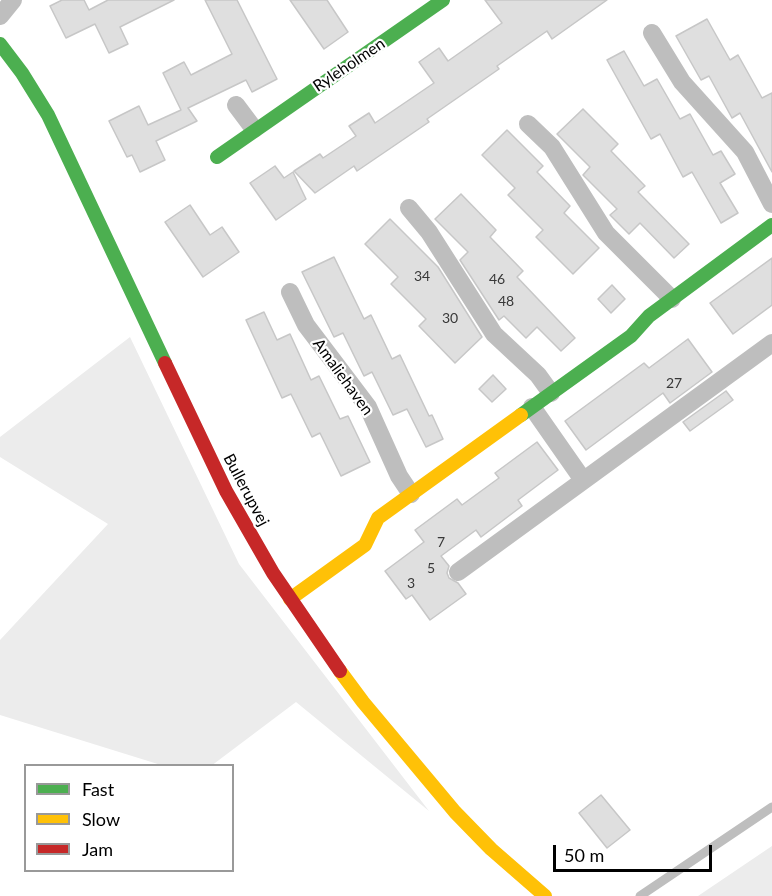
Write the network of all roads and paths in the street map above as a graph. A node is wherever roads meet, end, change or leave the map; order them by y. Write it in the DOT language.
graph roads {
  1 [pos="14,0"];
  2 [pos="443,0"];
  3 [pos="0,16"];
  4 [pos="652,33"];
  5 [pos="0,44"];
  6 [pos="236,105"];
  7 [pos="528,124"];
  8 [pos="254,129"];
  9 [pos="217,157"];
  10 [pos="772,204"];
  11 [pos="409,208"];
  12 [pos="772,225"];
  13 [pos="290,292"];
  14 [pos="672,299"];
  15 [pos="772,343"];
  16 [pos="551,393"];
  17 [pos="532,407"];
  18 [pos="584,480"];
  19 [pos="411,494"];
  20 [pos="458,572"];
  21 [pos="290,599"];
  22 [pos="772,807"];
  23 [pos="545,896"];
  24 [pos="640,896"];
  1 -- 3 [label="street"];
  2 -- 8 [label="street, Ryleholmen"];
  4 -- 10 [label="street"];
  5 -- 21 [label="street, Bullerupvej"];
  6 -- 8 [label="street"];
  7 -- 14 [label="street"];
  8 -- 9 [label="street, Ryleholmen"];
  11 -- 16 [label="street"];
  12 -- 14 [label="street"];
  13 -- 19 [label="street, Amaliehaven"];
  14 -- 16 [label="street"];
  15 -- 18 [label="street"];
  16 -- 17 [label="street"];
  17 -- 18 [label="street"];
  17 -- 19 [label="street"];
  18 -- 20 [label="street"];
  19 -- 21 [label="street"];
  21 -- 23 [label="street, Bullerupvej"];
  22 -- 24 [label="lane"];
}
